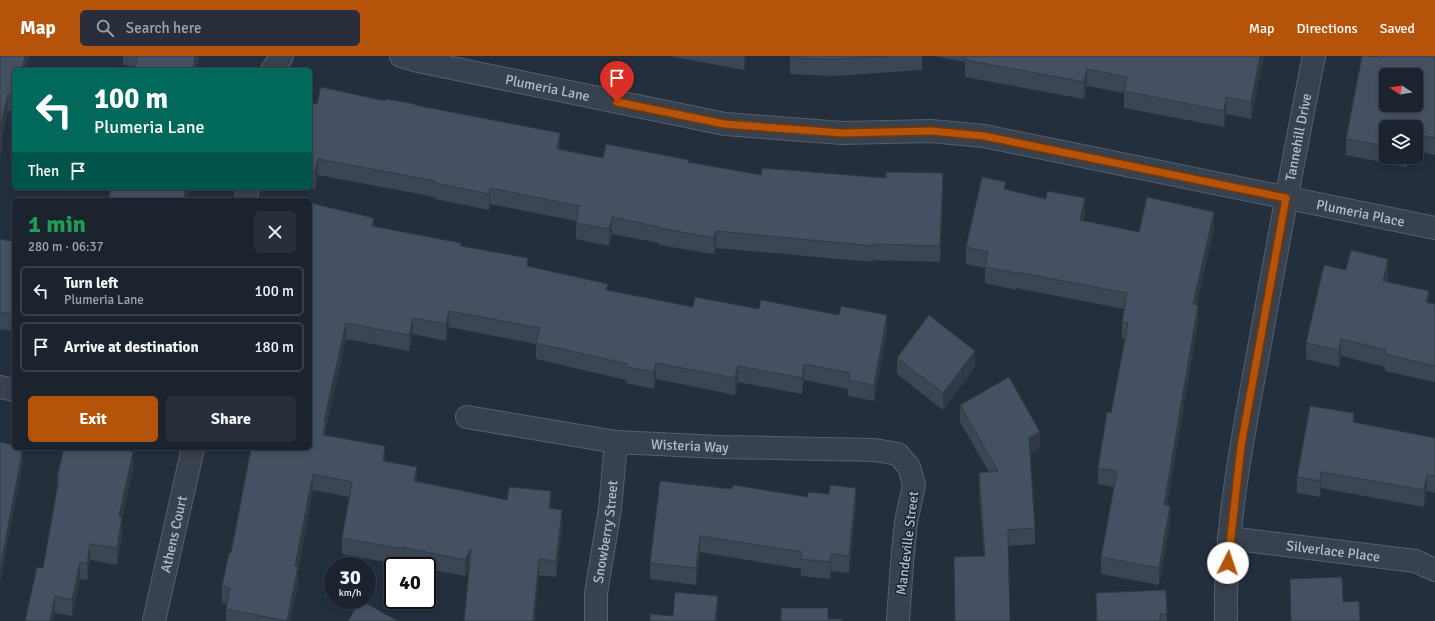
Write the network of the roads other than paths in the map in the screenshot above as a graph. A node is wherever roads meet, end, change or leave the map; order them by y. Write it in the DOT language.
graph roads {
  1 [pos="282,56"];
  2 [pos="401,56"];
  3 [pos="1314,56"];
  4 [pos="273,68"];
  5 [pos="1286,198"];
  6 [pos="1435,228"];
  7 [pos="0,388"];
  8 [pos="12,390"];
  9 [pos="467,417"];
  10 [pos="616,442"];
  11 [pos="193,450"];
  12 [pos="909,467"];
  13 [pos="1229,538"];
  14 [pos="1435,570"];
  15 [pos="154,621"];
  16 [pos="596,621"];
  17 [pos="898,621"];
  18 [pos="1226,621"];
  1 -- 4 [label="street"];
  2 -- 5 [label="street, Plumeria Lane"];
  3 -- 5 [label="street, Tannehill Drive"];
  5 -- 6 [label="street, Plumeria Place"];
  5 -- 13 [label="street, Tannehill Drive"];
  7 -- 8 [label="street"];
  9 -- 10 [label="street, Wisteria Way"];
  10 -- 12 [label="street, Wisteria Way"];
  10 -- 16 [label="street, Snowberry Street"];
  11 -- 15 [label="street, Athens Court"];
  12 -- 17 [label="street, Mandeville Street"];
  13 -- 14 [label="street, Silverlace Place"];
  13 -- 18 [label="street, Tannehill Drive"];
}
